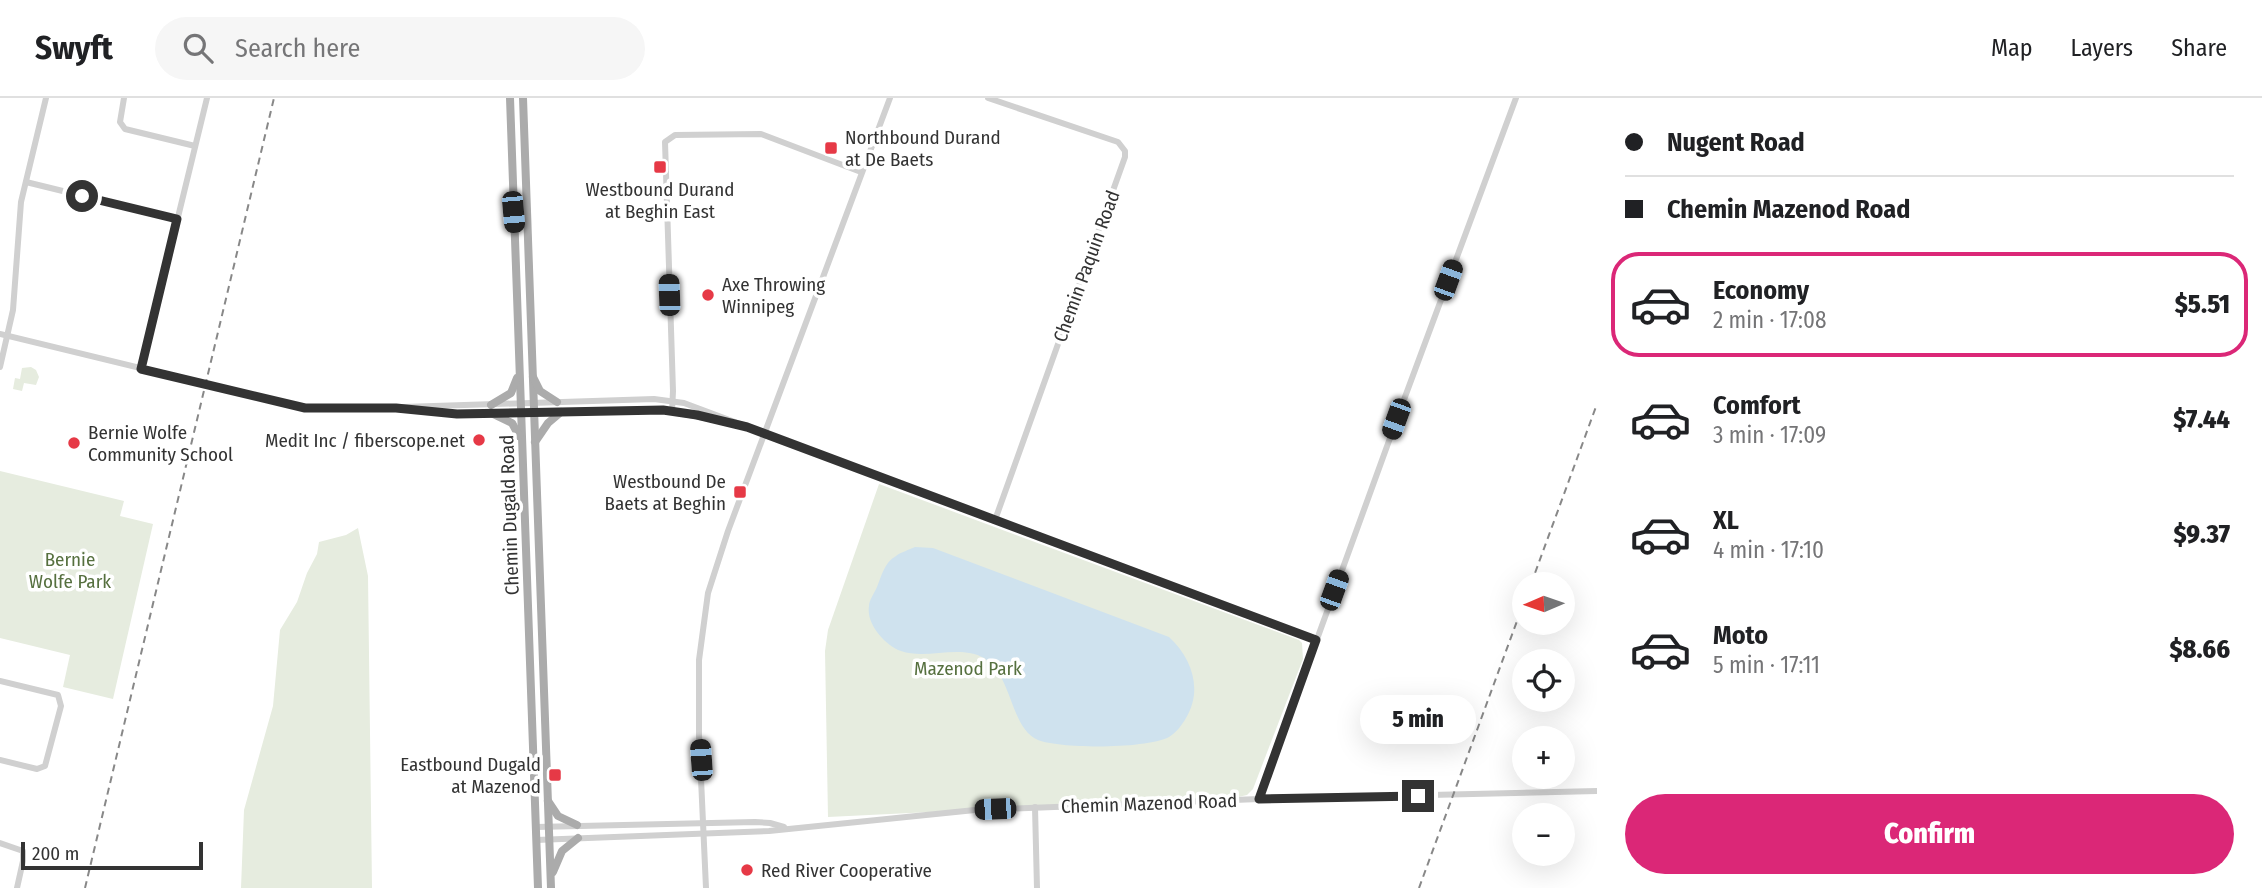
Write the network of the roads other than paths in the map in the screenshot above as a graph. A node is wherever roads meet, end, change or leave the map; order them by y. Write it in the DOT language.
graph roads {
  1 [pos="46,98"];
  2 [pos="124,98"];
  3 [pos="206,98"];
  4 [pos="510,98"];
  5 [pos="523,98"];
  6 [pos="890,98"];
  7 [pos="988,98"];
  8 [pos="1516,98"];
  9 [pos="195,146"];
  10 [pos="861,172"];
  11 [pos="26,182"];
  12 [pos="177,219"];
  13 [pos="4,335"];
  14 [pos="0,367"];
  15 [pos="519,368"];
  16 [pos="141,369"];
  17 [pos="532,374"];
  18 [pos="673,401"];
  19 [pos="557,402"];
  20 [pos="521,408"];
  21 [pos="533,408"];
  22 [pos="491,409"];
  23 [pos="672,411"];
  24 [pos="561,412"];
  25 [pos="739,425"];
  26 [pos="765,435"];
  27 [pos="535,442"];
  28 [pos="521,445"];
  29 [pos="995,520"];
  30 [pos="1316,640"];
  31 [pos="0,681"];
  32 [pos="0,760"];
  33 [pos="1597,791"];
  34 [pos="547,799"];
  35 [pos="1259,799"];
  36 [pos="1035,807"];
  37 [pos="704,824"];
  38 [pos="577,825"];
  39 [pos="549,826"];
  40 [pos="536,827"];
  41 [pos="786,827"];
  42 [pos="705,834"];
  43 [pos="578,838"];
  44 [pos="549,839"];
  45 [pos="536,840"];
  46 [pos="0,843"];
  47 [pos="550,885"];
  48 [pos="17,888"];
  49 [pos="538,888"];
  50 [pos="706,888"];
  51 [pos="1037,888"];
  1 -- 11 [label="street"];
  2 -- 9 [label="street"];
  3 -- 9 [label="street"];
  4 -- 15 [label="main road, Chemin Dugald Road"];
  5 -- 17 [label="main road, Chemin Dugald Road"];
  6 -- 10 [label="street"];
  7 -- 29 [label="street, Chemin Paquin Road"];
  8 -- 30 [label="street"];
  9 -- 12 [label="street"];
  10 -- 18 [label="street"];
  10 -- 26 [label="street"];
  11 -- 12 [label="street"];
  11 -- 13 [label="street"];
  12 -- 16 [label="street"];
  13 -- 14 [label="street"];
  13 -- 16 [label="street"];
  15 -- 20 [label="main road, Chemin Dugald Road"];
  15 -- 22 [label="main road"];
  16 -- 22 [label="street"];
  17 -- 19 [label="main road"];
  17 -- 21 [label="main road, Chemin Dugald Road"];
  18 -- 19 [label="street"];
  18 -- 23 [label="street"];
  18 -- 25 [label="street"];
  19 -- 21 [label="street"];
  20 -- 21 [label="street"];
  20 -- 22 [label="street"];
  20 -- 28 [label="main road, Chemin Dugald Road"];
  21 -- 24 [label="street"];
  21 -- 27 [label="main road, Chemin Dugald Road"];
  22 -- 28 [label="main road"];
  23 -- 24 [label="street"];
  23 -- 25 [label="street"];
  24 -- 27 [label="main road"];
  25 -- 26 [label="street"];
  26 -- 29 [label="street"];
  26 -- 37 [label="street"];
  27 -- 34 [label="main road, Chemin Dugald Road"];
  28 -- 40 [label="main road, Chemin Dugald Road"];
  29 -- 30 [label="street"];
  30 -- 35 [label="street"];
  31 -- 32 [label="street"];
  33 -- 35 [label="street, Chemin Mazenod Road"];
  34 -- 38 [label="main road"];
  34 -- 39 [label="main road, Chemin Dugald Road"];
  35 -- 36 [label="street, Chemin Mazenod Road"];
  36 -- 41 [label="street, Chemin Mazenod Road"];
  36 -- 51 [label="street"];
  37 -- 38 [label="street, Chemin Mazenod Road"];
  37 -- 41 [label="street, Chemin Mazenod Road"];
  37 -- 42 [label="street"];
  38 -- 39 [label="street, Chemin Mazenod Road"];
  39 -- 40 [label="street, Chemin Mazenod Road"];
  39 -- 44 [label="main road, Chemin Dugald Road"];
  40 -- 45 [label="main road, Chemin Dugald Road"];
  41 -- 42 [label="street, Chemin Mazenod Road"];
  42 -- 43 [label="street, Chemin Mazenod Road"];
  42 -- 50 [label="street"];
  43 -- 44 [label="street, Chemin Mazenod Road"];
  43 -- 47 [label="main road"];
  44 -- 45 [label="street, Chemin Mazenod Road"];
  44 -- 47 [label="main road, Chemin Dugald Road"];
  45 -- 49 [label="main road, Chemin Dugald Road"];
  46 -- 48 [label="street"];
}
